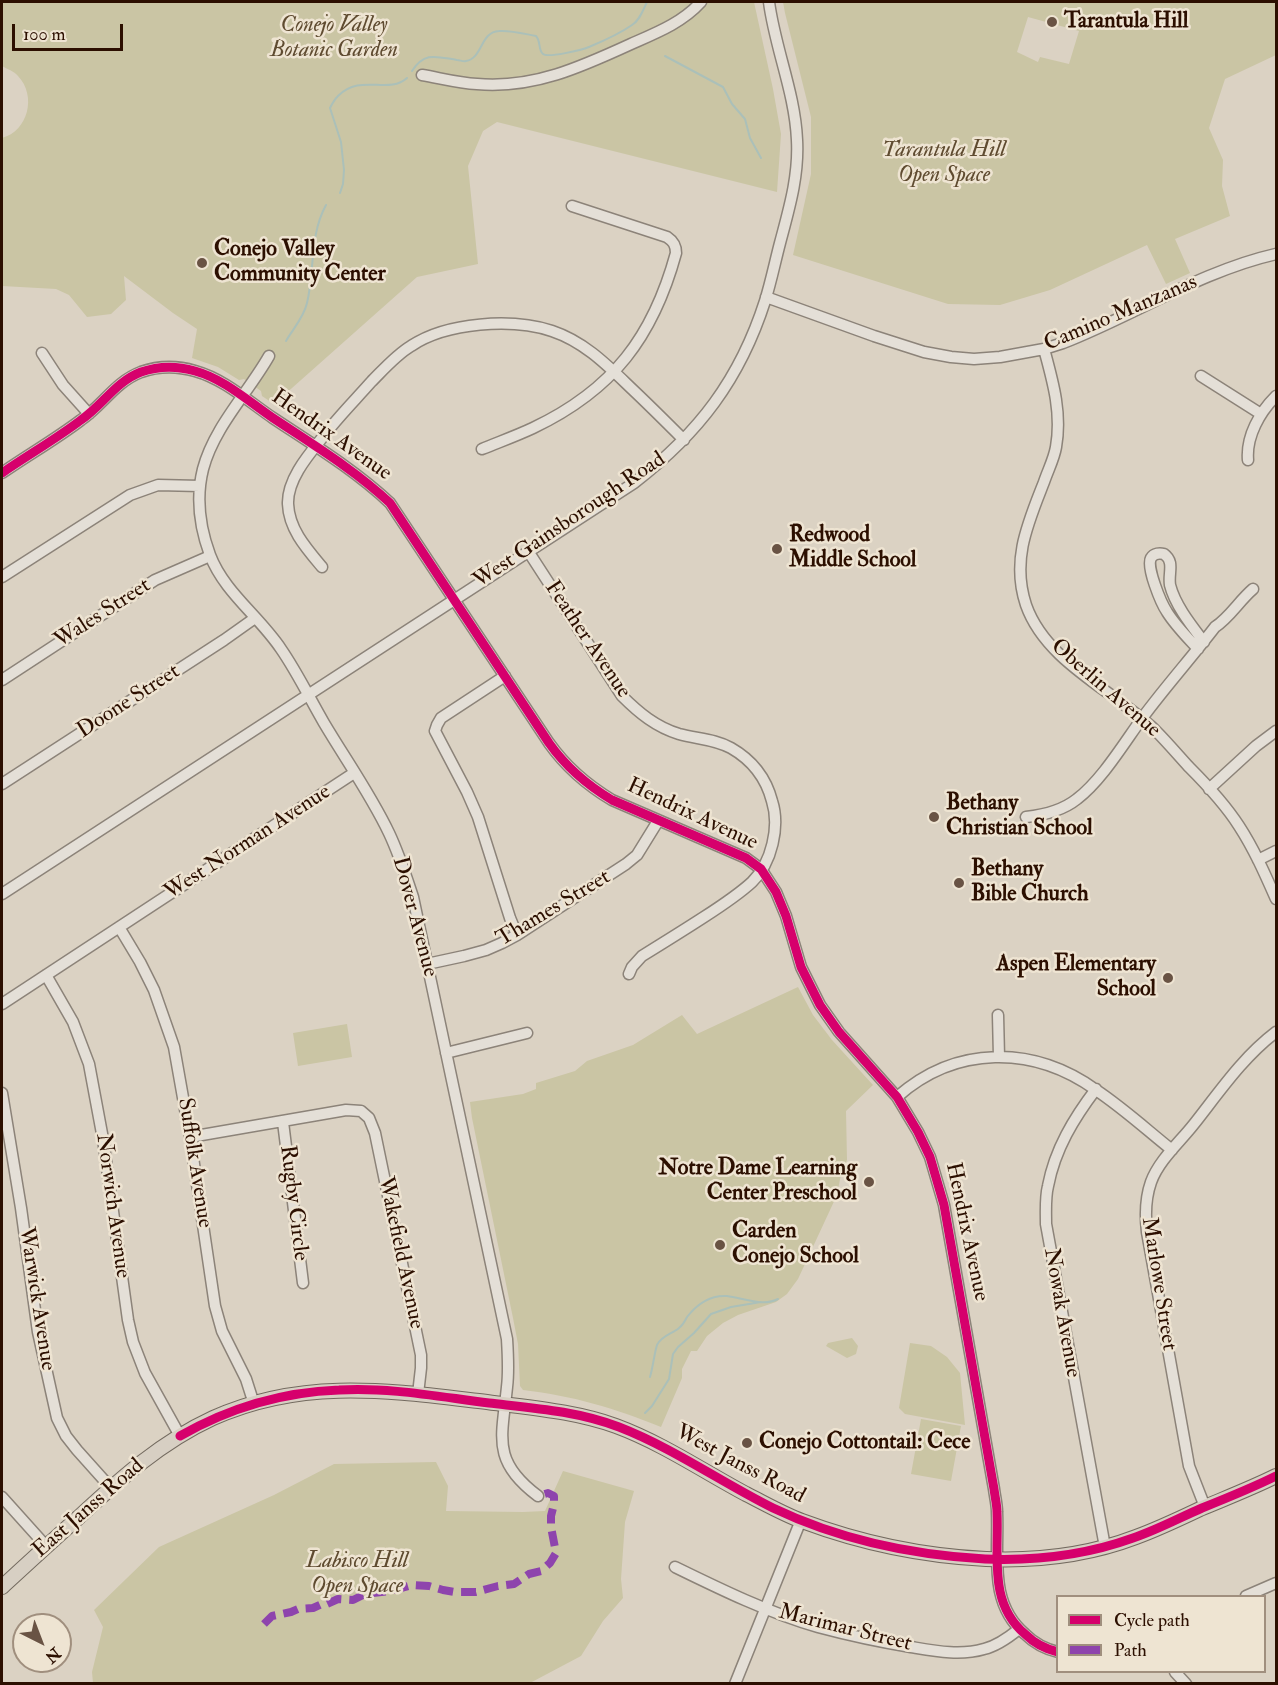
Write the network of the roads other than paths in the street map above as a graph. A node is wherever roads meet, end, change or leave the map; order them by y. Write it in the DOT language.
graph roads {
  1 [pos="701,2"];
  2 [pos="769,2"];
  3 [pos="422,75"];
  4 [pos="572,206"];
  5 [pos="1276,254"];
  6 [pos="765,302"];
  7 [pos="1044,349"];
  8 [pos="42,353"];
  9 [pos="269,356"];
  10 [pos="614,372"];
  11 [pos="1201,376"];
  12 [pos="1276,396"];
  13 [pos="242,397"];
  14 [pos="89,414"];
  15 [pos="1261,414"];
  16 [pos="684,440"];
  17 [pos="315,446"];
  18 [pos="482,449"];
  19 [pos="1248,460"];
  20 [pos="3,468"];
  21 [pos="200,486"];
  22 [pos="528,551"];
  23 [pos="210,556"];
  24 [pos="322,567"];
  25 [pos="2,577"];
  26 [pos="1253,589"];
  27 [pos="454,599"];
  28 [pos="255,618"];
  29 [pos="1201,645"];
  30 [pos="505,676"];
  31 [pos="2,680"];
  32 [pos="308,693"];
  33 [pos="1142,719"];
  34 [pos="1276,731"];
  35 [pos="354,773"];
  36 [pos="2,784"];
  37 [pos="1209,789"];
  38 [pos="1026,817"];
  39 [pos="658,821"];
  40 [pos="1276,851"];
  41 [pos="1258,860"];
  42 [pos="761,869"];
  43 [pos="2,894"];
  44 [pos="1276,899"];
  45 [pos="119,927"];
  46 [pos="517,935"];
  47 [pos="428,964"];
  48 [pos="629,974"];
  49 [pos="46,975"];
  50 [pos="2,1004"];
  51 [pos="998,1015"];
  52 [pos="1276,1032"];
  53 [pos="527,1033"];
  54 [pos="446,1053"];
  55 [pos="999,1057"];
  56 [pos="1096,1089"];
  57 [pos="897,1097"];
  58 [pos="2,1100"];
  59 [pos="283,1122"];
  60 [pos="190,1137"];
  61 [pos="1172,1150"];
  62 [pos="303,1283"];
  63 [pos="418,1394"];
  64 [pos="254,1404"];
  65 [pos="505,1404"];
  66 [pos="180,1436"];
  67 [pos="1276,1476"];
  68 [pos="111,1488"];
  69 [pos="538,1496"];
  70 [pos="2,1497"];
  71 [pos="1206,1507"];
  72 [pos="801,1521"];
  73 [pos="46,1546"];
  74 [pos="1105,1547"];
  75 [pos="996,1559"];
  76 [pos="675,1567"];
  77 [pos="1276,1583"];
  78 [pos="2,1587"];
  79 [pos="1248,1595"];
  80 [pos="766,1608"];
  81 [pos="1019,1629"];
  82 [pos="1056,1651"];
  83 [pos="735,1683"];
  1 -- 3 [label="street"];
  2 -- 6 [label="street, West Gainsborough Road"];
  4 -- 10 [label="street"];
  5 -- 7 [label="street, Camino Manzanas"];
  6 -- 7 [label="street, Camino Manzanas"];
  6 -- 16 [label="street, West Gainsborough Road"];
  7 -- 33 [label="street, Oberlin Avenue"];
  8 -- 14 [label="street"];
  9 -- 13 [label="street, Dover Avenue"];
  10 -- 16 [label="street"];
  10 -- 17 [label="street"];
  10 -- 18 [label="street"];
  11 -- 15 [label="street"];
  12 -- 15 [label="street"];
  13 -- 14 [label="street, Hendrix Avenue"];
  13 -- 17 [label="street, Hendrix Avenue"];
  13 -- 21 [label="street, Dover Avenue"];
  14 -- 20 [label="street, Hendrix Avenue"];
  15 -- 19 [label="street"];
  16 -- 22 [label="street, West Gainsborough Road"];
  17 -- 24 [label="street"];
  17 -- 27 [label="street, Hendrix Avenue"];
  21 -- 23 [label="street, Dover Avenue"];
  21 -- 25 [label="street"];
  22 -- 27 [label="street, West Gainsborough Road"];
  22 -- 42 [label="street, Feather Avenue"];
  23 -- 28 [label="street, Dover Avenue"];
  23 -- 31 [label="street, Wales Street"];
  26 -- 29 [label="street"];
  27 -- 30 [label="street, Hendrix Avenue"];
  27 -- 32 [label="street, West Gainsborough Road"];
  28 -- 32 [label="street, Dover Avenue"];
  28 -- 36 [label="street, Doone Street"];
  29 -- 29 [label="street"];
  29 -- 33 [label="street"];
  30 -- 39 [label="street, Hendrix Avenue"];
  30 -- 46 [label="street"];
  32 -- 35 [label="street, Dover Avenue"];
  32 -- 43 [label="street, West Gainsborough Road"];
  33 -- 37 [label="street, Oberlin Avenue"];
  33 -- 38 [label="street"];
  34 -- 37 [label="street"];
  35 -- 45 [label="street, West Norman Avenue"];
  35 -- 47 [label="street, Dover Avenue"];
  37 -- 41 [label="street, Oberlin Avenue"];
  39 -- 42 [label="street, Hendrix Avenue"];
  39 -- 46 [label="street, Thames Street"];
  40 -- 41 [label="street"];
  41 -- 44 [label="street, Oberlin Avenue"];
  42 -- 48 [label="street, Feather Avenue"];
  42 -- 57 [label="street, Hendrix Avenue"];
  45 -- 49 [label="street, West Norman Avenue"];
  45 -- 60 [label="street, Suffolk Avenue"];
  46 -- 47 [label="street, Thames Street"];
  47 -- 54 [label="street, Dover Avenue"];
  49 -- 50 [label="street, West Norman Avenue"];
  49 -- 66 [label="street, Norwich Avenue"];
  51 -- 55 [label="street"];
  52 -- 61 [label="street, Marlowe Street"];
  53 -- 54 [label="street"];
  54 -- 65 [label="street, Dover Avenue"];
  55 -- 56 [label="street"];
  55 -- 57 [label="street"];
  56 -- 61 [label="street"];
  56 -- 74 [label="street, Nowak Avenue"];
  57 -- 75 [label="street, Hendrix Avenue"];
  58 -- 68 [label="street, Warwick Avenue"];
  59 -- 60 [label="street"];
  59 -- 62 [label="street, Rugby Circle"];
  59 -- 63 [label="street, Wakefield Avenue"];
  60 -- 64 [label="street, Suffolk Avenue"];
  61 -- 71 [label="street, Marlowe Street"];
  63 -- 64 [label="main road, West Janss Road"];
  63 -- 65 [label="main road, West Janss Road"];
  64 -- 66 [label="main road, West Janss Road"];
  65 -- 69 [label="street, Dover Avenue"];
  65 -- 72 [label="main road, West Janss Road"];
  66 -- 68 [label="main road, East Janss Road"];
  67 -- 71 [label="main road, West Janss Road"];
  68 -- 73 [label="main road, East Janss Road"];
  70 -- 73 [label="street"];
  71 -- 74 [label="main road, West Janss Road"];
  72 -- 75 [label="main road, West Janss Road"];
  72 -- 80 [label="street"];
  73 -- 78 [label="main road, East Janss Road"];
  74 -- 75 [label="main road, West Janss Road"];
  75 -- 81 [label="street, Hendrix Avenue"];
  76 -- 80 [label="street, Marimar Street"];
  77 -- 79 [label="street"];
  80 -- 81 [label="street, Marimar Street"];
  80 -- 83 [label="street"];
  81 -- 82 [label="street, Hendrix Avenue"];
}
